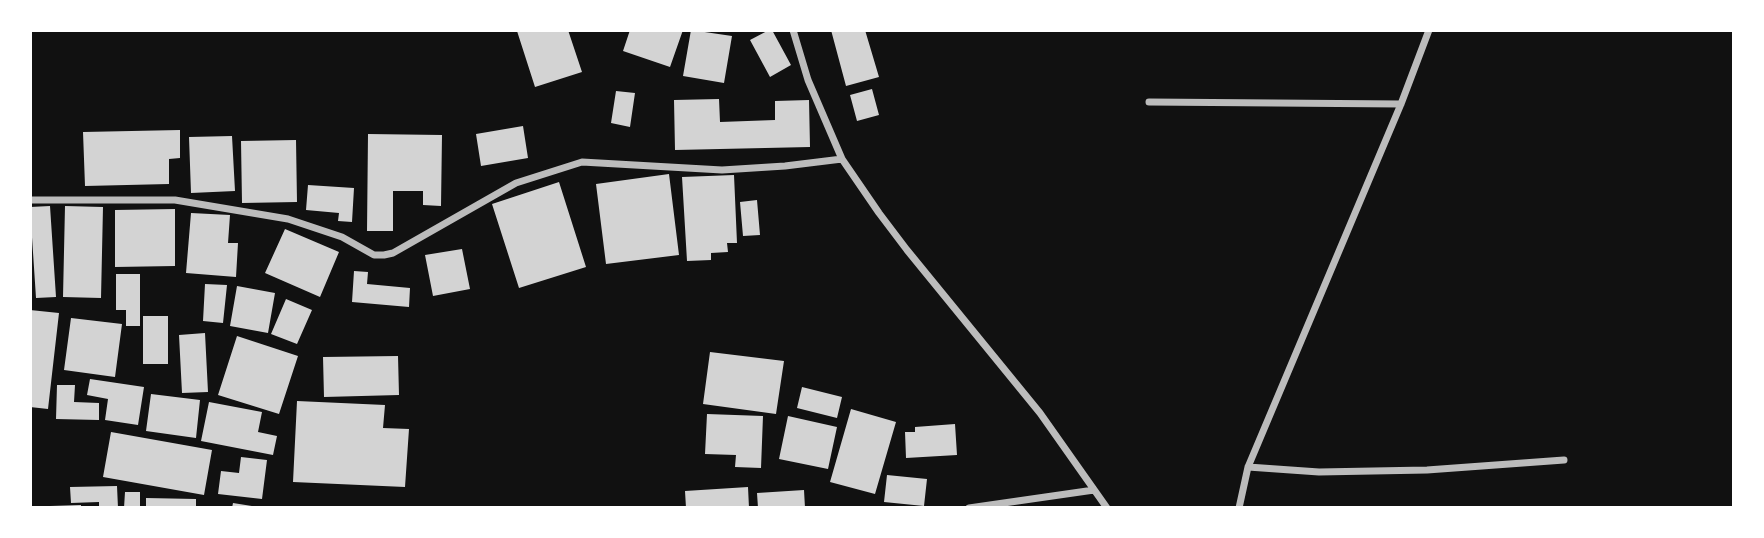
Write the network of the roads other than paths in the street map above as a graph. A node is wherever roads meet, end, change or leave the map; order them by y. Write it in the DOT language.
graph roads {
  1 [pos="793,30"];
  2 [pos="1429,30"];
  3 [pos="1149,102"];
  4 [pos="1401,104"];
  5 [pos="842,159"];
  6 [pos="30,200"];
  7 [pos="1564,460"];
  8 [pos="1248,467"];
  9 [pos="1094,490"];
  10 [pos="969,508"];
  11 [pos="1107,508"];
  12 [pos="1239,508"];
  1 -- 5 [label="street"];
  2 -- 4 [label="street"];
  3 -- 4 [label="street"];
  4 -- 8 [label="street"];
  5 -- 6 [label="street"];
  5 -- 9 [label="street"];
  7 -- 8 [label="street"];
  8 -- 12 [label="street"];
  9 -- 10 [label="street"];
  9 -- 11 [label="street"];
}
